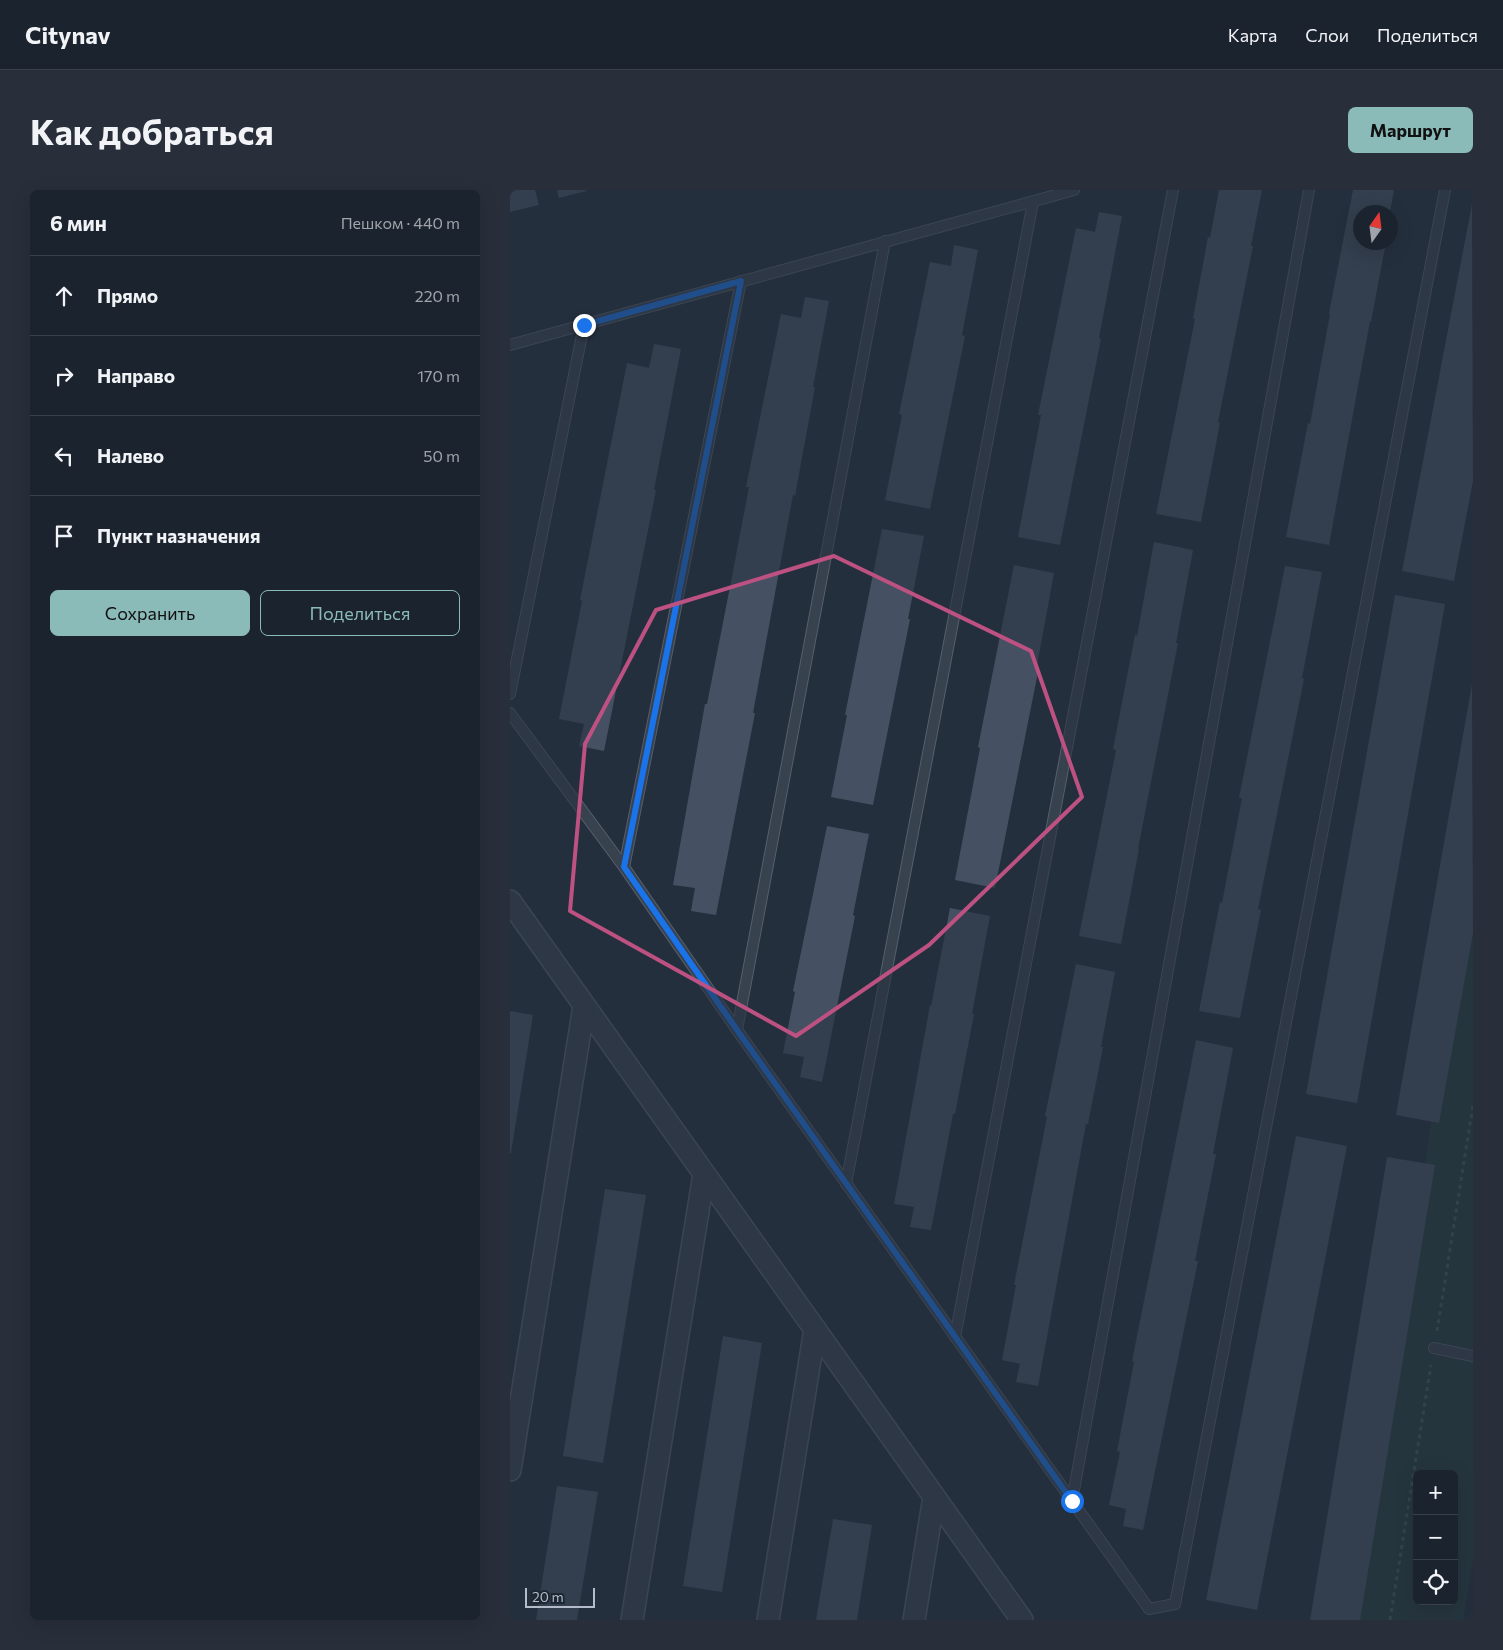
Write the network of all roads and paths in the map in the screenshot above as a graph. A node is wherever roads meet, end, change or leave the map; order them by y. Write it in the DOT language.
graph roads {
  1 [pos="1074,190"];
  2 [pos="1173,190"];
  3 [pos="1309,190"];
  4 [pos="1445,190"];
  5 [pos="1033,202"];
  6 [pos="885,241"];
  7 [pos="741,281"];
  8 [pos="584,325"];
  9 [pos="510,345"];
  10 [pos="510,694"];
  11 [pos="510,713"];
  12 [pos="624,867"];
  13 [pos="510,901"];
  14 [pos="584,1006"];
  15 [pos="737,1030"];
  16 [pos="704,1174"];
  17 [pos="846,1184"];
  18 [pos="815,1329"];
  19 [pos="955,1337"];
  20 [pos="1434,1348"];
  21 [pos="1473,1356"];
  22 [pos="510,1470"];
  23 [pos="934,1497"];
  24 [pos="1072,1501"];
  25 [pos="632,1620"];
  26 [pos="768,1620"];
  27 [pos="914,1620"];
  28 [pos="1022,1620"];
  1 -- 5 [label="lane"];
  2 -- 19 [label="lane"];
  3 -- 24 [label="lane"];
  4 -- 24 [label="lane"];
  5 -- 6 [label="lane"];
  5 -- 17 [label="lane"];
  6 -- 7 [label="lane"];
  6 -- 15 [label="lane"];
  7 -- 8 [label="lane"];
  7 -- 12 [label="lane"];
  8 -- 9 [label="lane"];
  8 -- 10 [label="lane"];
  11 -- 12 [label="lane"];
  12 -- 15 [label="lane"];
  13 -- 14 [label="street"];
  14 -- 16 [label="street"];
  14 -- 22 [label="street"];
  15 -- 17 [label="lane"];
  16 -- 18 [label="street"];
  16 -- 25 [label="street"];
  17 -- 19 [label="lane"];
  18 -- 23 [label="street"];
  18 -- 26 [label="street"];
  19 -- 24 [label="lane"];
  20 -- 21 [label="lane"];
  23 -- 27 [label="street"];
  23 -- 28 [label="street"];
}
